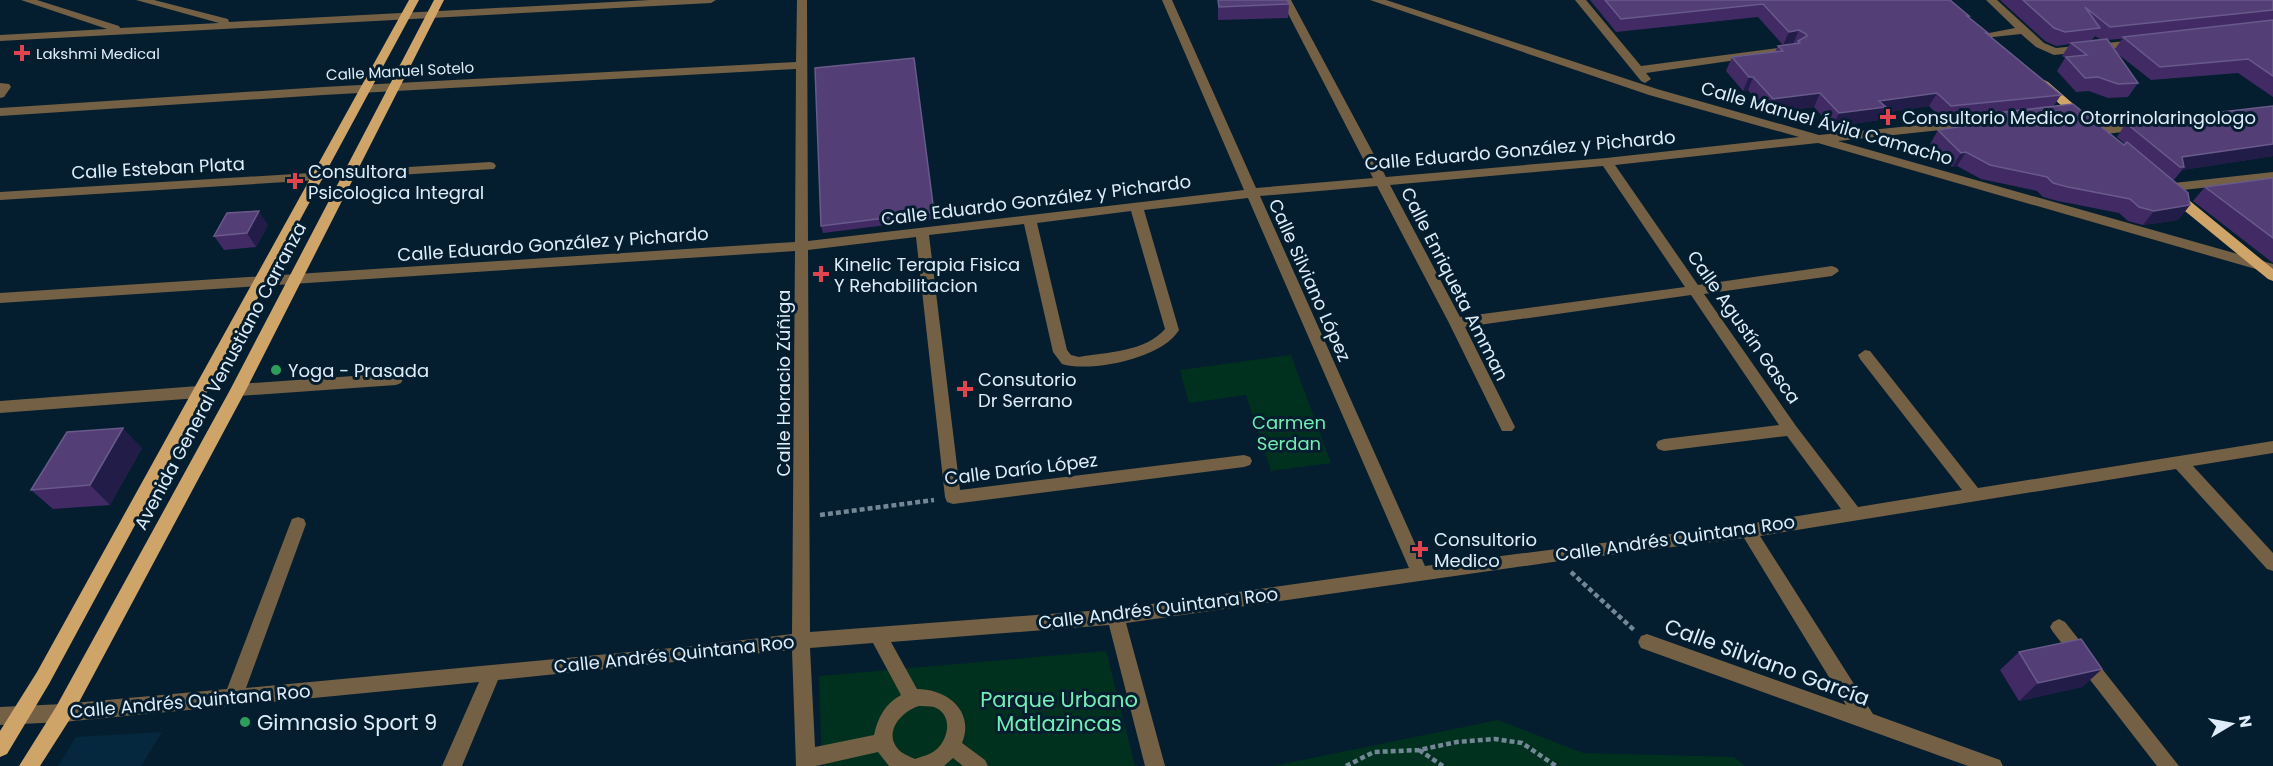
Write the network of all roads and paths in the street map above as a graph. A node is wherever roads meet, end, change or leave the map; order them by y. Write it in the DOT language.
graph roads {
  1 [pos="26,0"];
  2 [pos="141,0"];
  3 [pos="414,0"];
  4 [pos="439,0"];
  5 [pos="711,0"];
  6 [pos="802,0"];
  7 [pos="1167,0"];
  8 [pos="1286,0"];
  9 [pos="1375,0"];
  10 [pos="1580,0"];
  11 [pos="1991,0"];
  12 [pos="615,2"];
  13 [pos="432,14"];
  14 [pos="406,16"];
  15 [pos="238,25"];
  16 [pos="2023,30"];
  17 [pos="125,31"];
  18 [pos="1984,32"];
  19 [pos="0,38"];
  20 [pos="2153,40"];
  21 [pos="1793,49"];
  22 [pos="2005,51"];
  23 [pos="802,65"];
  24 [pos="1639,70"];
  25 [pos="2031,73"];
  26 [pos="0,87"];
  27 [pos="395,87"];
  28 [pos="367,88"];
  29 [pos="1653,92"];
  30 [pos="0,94"];
  31 [pos="2074,111"];
  32 [pos="0,112"];
  33 [pos="2051,113"];
  34 [pos="1993,120"];
  35 [pos="2154,124"];
  36 [pos="2098,130"];
  37 [pos="1820,140"];
  38 [pos="2115,145"];
  39 [pos="1606,162"];
  40 [pos="490,166"];
  41 [pos="352,172"];
  42 [pos="318,176"];
  43 [pos="2273,176"];
  44 [pos="1381,181"];
  45 [pos="2161,184"];
  46 [pos="1251,193"];
  47 [pos="0,196"];
  48 [pos="1136,205"];
  49 [pos="1030,220"];
  50 [pos="922,231"];
  51 [pos="802,246"];
  52 [pos="2267,267"];
  53 [pos="1832,271"];
  54 [pos="2273,276"];
  55 [pos="297,278"];
  56 [pos="262,280"];
  57 [pos="1696,291"];
  58 [pos="0,298"];
  59 [pos="1456,323"];
  60 [pos="1866,355"];
  61 [pos="396,379"];
  62 [pos="238,390"];
  63 [pos="198,393"];
  64 [pos="0,407"];
  65 [pos="1507,427"];
  66 [pos="1791,430"];
  67 [pos="1664,445"];
  68 [pos="2273,447"];
  69 [pos="1244,461"];
  70 [pos="2179,462"];
  71 [pos="1974,494"];
  72 [pos="953,497"];
  73 [pos="1853,513"];
  74 [pos="803,517"];
  75 [pos="298,524"];
  76 [pos="1748,531"];
  77 [pos="1553,555"];
  78 [pos="2273,564"];
  79 [pos="1420,574"];
  80 [pos="1116,617"];
  81 [pos="2059,627"];
  82 [pos="878,636"];
  83 [pos="801,641"];
  84 [pos="1647,642"];
  85 [pos="492,672"];
  86 [pos="233,697"];
  87 [pos="913,699"];
  88 [pos="63,713"];
  89 [pos="22,715"];
  90 [pos="0,716"];
  91 [pos="1868,723"];
  92 [pos="882,742"];
  93 [pos="952,746"];
  94 [pos="0,748"];
  95 [pos="1419,750"];
  96 [pos="806,762"];
  97 [pos="29,766"];
  98 [pos="452,766"];
  99 [pos="909,766"];
  100 [pos="920,766"];
  101 [pos="978,766"];
  102 [pos="1155,766"];
  103 [pos="1346,766"];
  104 [pos="1443,766"];
  105 [pos="1556,766"];
  106 [pos="1993,766"];
  107 [pos="2169,766"];
  1 -- 17 [label="street"];
  2 -- 15 [label="street"];
  3 -- 14 [label="main road, Avenida General Venustiano Carranza"];
  4 -- 13 [label="main road, Avenida General Venustiano Carranza"];
  5 -- 12 [label="street"];
  6 -- 23 [label="street, Calle Horacio Zúñiga"];
  7 -- 46 [label="street, Calle Silviano López"];
  8 -- 44 [label="street, Calle Enriqueta Amman"];
  9 -- 29 [label="street, Calle Manuel Ávila Camacho"];
  10 -- 24 [label="street"];
  11 -- 16 [label="street"];
  12 -- 13 [label="street"];
  13 -- 14 [label="street"];
  13 -- 27 [label="main road, Avenida General Venustiano Carranza"];
  14 -- 15 [label="street"];
  14 -- 28 [label="main road, Avenida General Venustiano Carranza"];
  15 -- 17 [label="street"];
  16 -- 18 [label="street"];
  16 -- 20 [label="street"];
  17 -- 19 [label="street"];
  18 -- 22 [label="main road"];
  21 -- 24 [label="street"];
  23 -- 27 [label="street, Calle Manuel Sotelo"];
  23 -- 51 [label="street, Calle Horacio Zúñiga"];
  24 -- 29 [label="street"];
  25 -- 31 [label="main road"];
  26 -- 30 [label="street"];
  27 -- 28 [label="street, Calle Manuel Sotelo"];
  27 -- 41 [label="main road, Avenida General Venustiano Carranza"];
  28 -- 32 [label="street, Calle Manuel Sotelo"];
  28 -- 42 [label="main road, Avenida General Venustiano Carranza"];
  29 -- 37 [label="street, Calle Manuel Ávila Camacho"];
  31 -- 33 [label="street"];
  31 -- 36 [label="main road"];
  34 -- 37 [label="street, Calle Eduardo González y Pichardo"];
  35 -- 36 [label="street"];
  36 -- 38 [label="main road"];
  37 -- 39 [label="street, Calle Eduardo González y Pichardo"];
  37 -- 52 [label="street, Calle Manuel Ávila Camacho"];
  39 -- 44 [label="street, Calle Eduardo González y Pichardo"];
  39 -- 57 [label="street, Calle Agustín Gasca"];
  40 -- 41 [label="street, Calle Esteban Plata"];
  41 -- 42 [label="street, Calle Esteban Plata"];
  41 -- 55 [label="main road, Avenida General Venustiano Carranza"];
  42 -- 47 [label="street, Calle Esteban Plata"];
  42 -- 56 [label="main road, Avenida General Venustiano Carranza"];
  43 -- 45 [label="street"];
  44 -- 46 [label="street, Calle Eduardo González y Pichardo"];
  44 -- 59 [label="street, Calle Enriqueta Amman"];
  45 -- 52 [label="main road"];
  46 -- 48 [label="street, Calle Eduardo González y Pichardo"];
  46 -- 79 [label="street, Calle Silviano López"];
  48 -- 49 [label="street, Calle Eduardo González y Pichardo"];
  48 -- 49 [label="street"];
  49 -- 50 [label="street, Calle Eduardo González y Pichardo"];
  50 -- 51 [label="street, Calle Eduardo González y Pichardo"];
  50 -- 72 [label="street"];
  51 -- 55 [label="street, Calle Eduardo González y Pichardo"];
  51 -- 74 [label="street, Calle Horacio Zúñiga"];
  52 -- 54 [label="main road"];
  53 -- 57 [label="street"];
  55 -- 56 [label="street, Calle Eduardo González y Pichardo"];
  55 -- 62 [label="main road, Avenida General Venustiano Carranza"];
  56 -- 58 [label="street, Calle Eduardo González y Pichardo"];
  56 -- 63 [label="main road, Avenida General Venustiano Carranza"];
  57 -- 59 [label="street"];
  57 -- 66 [label="street, Calle Agustín Gasca"];
  59 -- 65 [label="street, Calle Enriqueta Amman"];
  60 -- 71 [label="street"];
  61 -- 62 [label="street"];
  62 -- 88 [label="main road, Avenida General Venustiano Carranza"];
  63 -- 64 [label="street"];
  63 -- 89 [label="main road, Avenida General Venustiano Carranza"];
  66 -- 67 [label="street"];
  66 -- 73 [label="street, Calle Agustín Gasca"];
  68 -- 70 [label="street, Calle Andrés Quintana Roo"];
  69 -- 72 [label="street, Calle Darío López"];
  70 -- 71 [label="street, Calle Andrés Quintana Roo"];
  70 -- 78 [label="street"];
  71 -- 73 [label="street, Calle Andrés Quintana Roo"];
  72 -- 74 [label="path, Calle Darío López"];
  73 -- 76 [label="street, Calle Andrés Quintana Roo"];
  74 -- 83 [label="street, Calle Horacio Zúñiga"];
  75 -- 86 [label="street"];
  76 -- 77 [label="street, Calle Andrés Quintana Roo"];
  76 -- 91 [label="street"];
  77 -- 79 [label="street, Calle Andrés Quintana Roo"];
  77 -- 84 [label="path, Calle Silviano García"];
  79 -- 80 [label="street, Calle Andrés Quintana Roo"];
  80 -- 82 [label="street, Calle Andrés Quintana Roo"];
  80 -- 102 [label="street"];
  81 -- 107 [label="street"];
  82 -- 83 [label="street, Calle Andrés Quintana Roo"];
  82 -- 87 [label="street"];
  83 -- 85 [label="street, Calle Andrés Quintana Roo"];
  83 -- 96 [label="street, Calle Horacio Zúñiga"];
  84 -- 91 [label="street, Calle Silviano García"];
  85 -- 86 [label="street, Calle Andrés Quintana Roo"];
  85 -- 98 [label="street"];
  86 -- 88 [label="street, Calle Andrés Quintana Roo"];
  87 -- 92 [label="street"];
  87 -- 93 [label="street"];
  88 -- 89 [label="street, Calle Andrés Quintana Roo"];
  88 -- 97 [label="main road, Avenida General Venustiano Carranza"];
  89 -- 90 [label="street, Calle Andrés Quintana Roo"];
  89 -- 94 [label="main road, Avenida General Venustiano Carranza"];
  91 -- 106 [label="street, Calle Silviano García"];
  92 -- 96 [label="street"];
  92 -- 99 [label="street"];
  93 -- 100 [label="street"];
  93 -- 101 [label="street"];
  95 -- 103 [label="path"];
  95 -- 104 [label="path"];
  95 -- 105 [label="path"];
}
